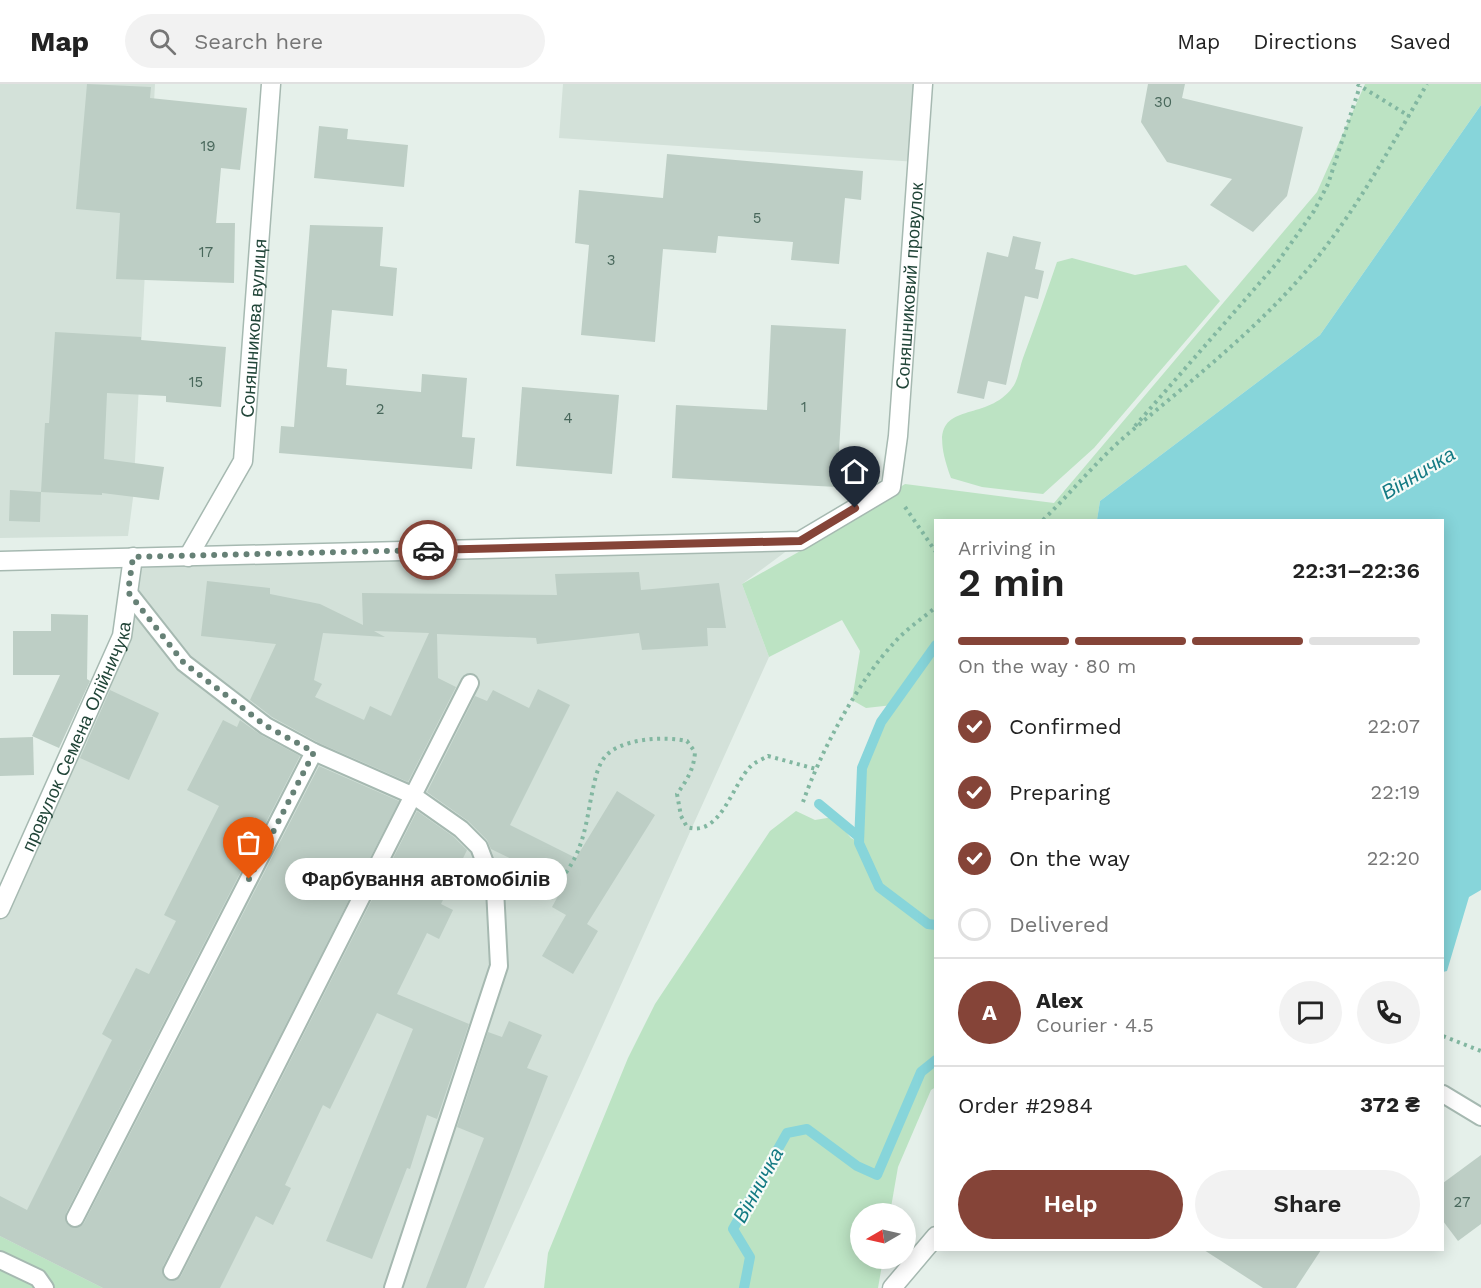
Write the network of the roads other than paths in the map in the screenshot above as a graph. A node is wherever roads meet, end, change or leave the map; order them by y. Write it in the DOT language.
graph roads {
  1 [pos="271,84"];
  2 [pos="923,84"];
  3 [pos="189,556"];
  4 [pos="133,557"];
  5 [pos="0,561"];
  6 [pos="128,592"];
  7 [pos="470,683"];
  8 [pos="314,752"];
  9 [pos="414,796"];
  10 [pos="0,909"];
  11 [pos="1444,1095"];
  12 [pos="1481,1117"];
  13 [pos="75,1218"];
  14 [pos="934,1238"];
  15 [pos="0,1260"];
  16 [pos="172,1271"];
  17 [pos="45,1288"];
  18 [pos="393,1288"];
  19 [pos="892,1288"];
  1 -- 3 [label="street, Соняшникова вулиця"];
  2 -- 3 [label="street, Соняшниковий провулок"];
  3 -- 4 [label="street"];
  4 -- 5 [label="street"];
  4 -- 6 [label="street, провулок Семена Олійничука"];
  6 -- 8 [label="lane"];
  6 -- 10 [label="street, провулок Семена Олійничука"];
  7 -- 9 [label="lane"];
  8 -- 9 [label="lane"];
  8 -- 13 [label="lane"];
  9 -- 16 [label="lane"];
  9 -- 18 [label="lane"];
  11 -- 12 [label="lane"];
  14 -- 19 [label="street"];
  15 -- 17 [label="lane"];
}
